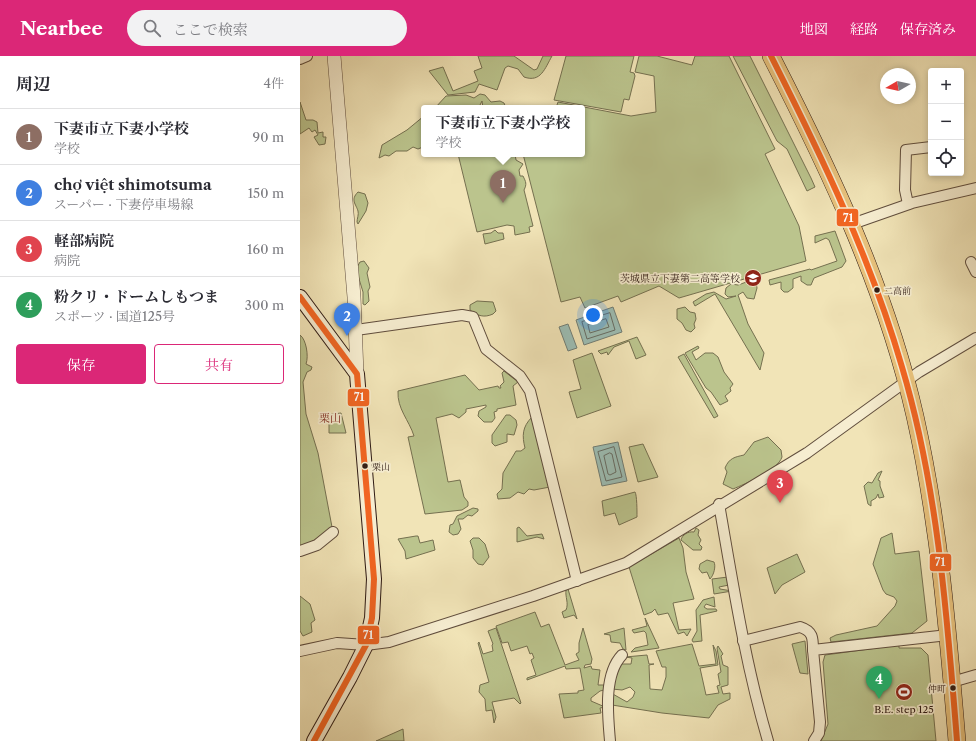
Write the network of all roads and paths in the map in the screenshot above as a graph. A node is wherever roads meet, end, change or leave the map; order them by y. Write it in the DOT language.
graph roads {
  1 [pos="307,56"];
  2 [pos="334,56"];
  3 [pos="771,56"];
  4 [pos="300,59"];
  5 [pos="928,147"];
  6 [pos="976,188"];
  7 [pos="908,204"];
  8 [pos="852,224"];
  9 [pos="971,262"];
  10 [pos="976,272"];
  11 [pos="300,297"];
  12 [pos="356,330"];
  13 [pos="976,338"];
  14 [pos="357,374"];
  15 [pos="906,382"];
  16 [pos="720,504"];
  17 [pos="333,532"];
  18 [pos="300,551"];
  19 [pos="577,581"];
  20 [pos="948,635"];
  21 [pos="743,641"];
  22 [pos="366,646"];
  23 [pos="814,650"];
  24 [pos="300,651"];
  25 [pos="622,655"];
  26 [pos="976,675"];
  27 [pos="952,682"];
  28 [pos="314,741"];
  29 [pos="610,741"];
  30 [pos="768,741"];
  31 [pos="814,741"];
  32 [pos="957,741"];
  1 -- 4 [label="street"];
  2 -- 12 [label="street"];
  3 -- 8 [label="highway"];
  5 -- 7 [label="street"];
  6 -- 7 [label="street"];
  7 -- 8 [label="street"];
  8 -- 15 [label="highway"];
  9 -- 10 [label="street"];
  11 -- 14 [label="main road"];
  12 -- 14 [label="street"];
  12 -- 19 [label="street"];
  13 -- 15 [label="street"];
  14 -- 22 [label="main road"];
  15 -- 16 [label="street"];
  15 -- 20 [label="highway"];
  16 -- 19 [label="street"];
  16 -- 21 [label="street"];
  17 -- 18 [label="street"];
  19 -- 22 [label="street"];
  20 -- 23 [label="street"];
  20 -- 27 [label="highway"];
  21 -- 23 [label="street"];
  21 -- 30 [label="street"];
  22 -- 24 [label="street"];
  22 -- 28 [label="main road"];
  23 -- 31 [label="street"];
  25 -- 29 [label="street"];
  26 -- 27 [label="street"];
  27 -- 32 [label="highway"];
}
